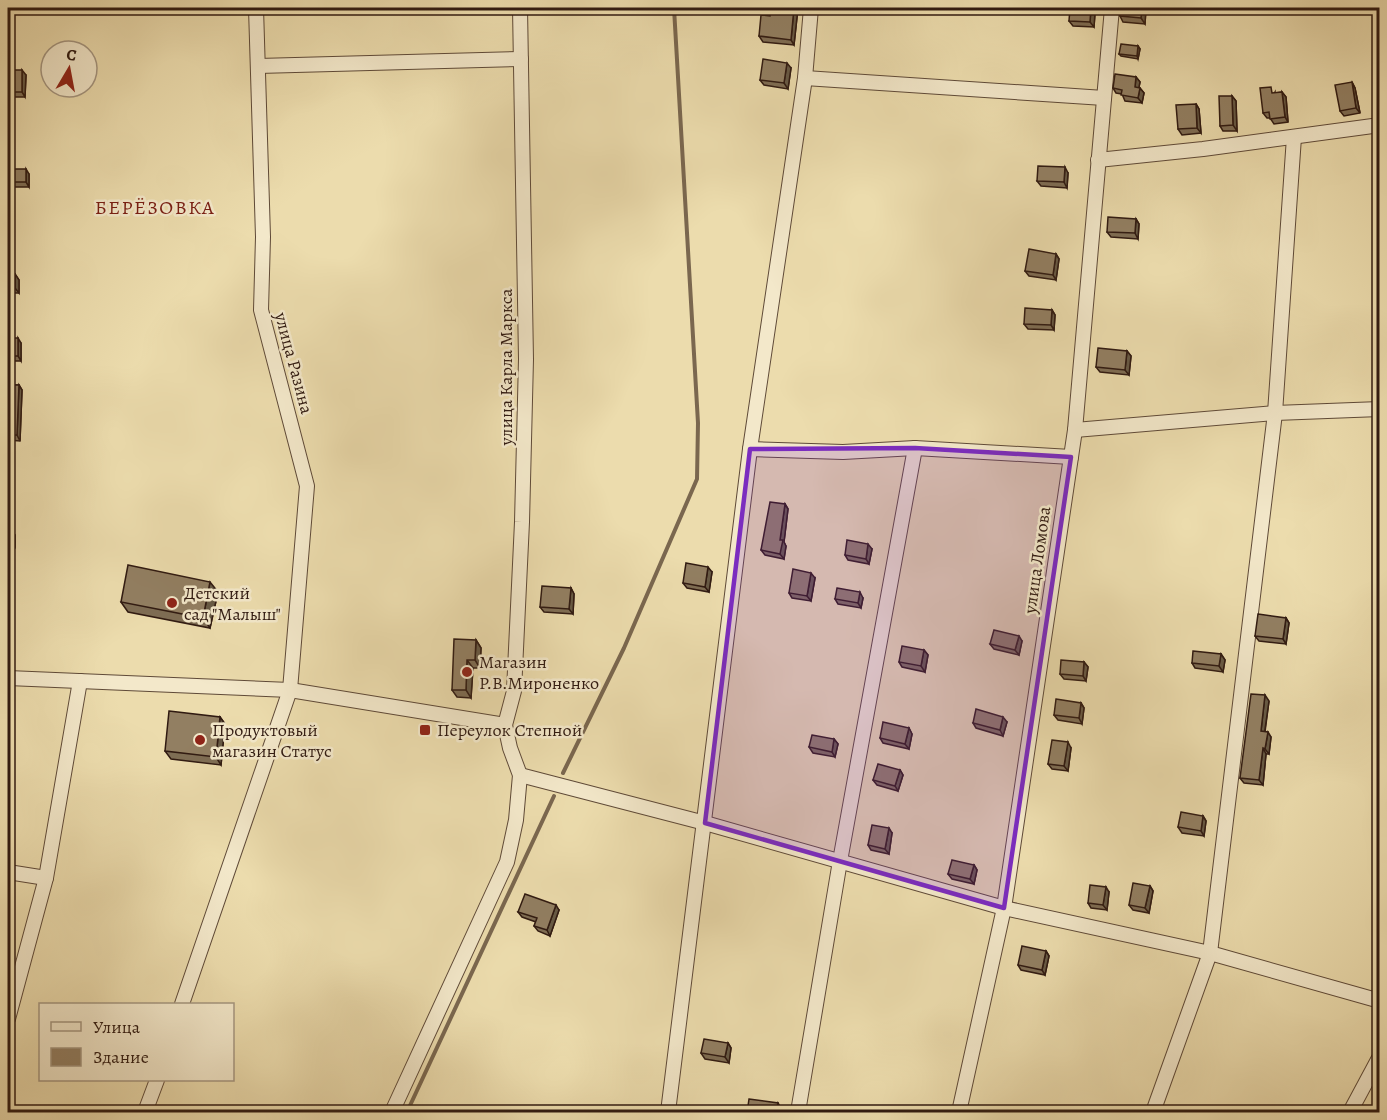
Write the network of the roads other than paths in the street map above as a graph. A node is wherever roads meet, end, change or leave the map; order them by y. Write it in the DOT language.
graph roads {
  1 [pos="256,8"];
  2 [pos="520,8"];
  3 [pos="811,8"];
  4 [pos="1112,8"];
  5 [pos="521,59"];
  6 [pos="258,66"];
  7 [pos="805,78"];
  8 [pos="1104,98"];
  9 [pos="1380,125"];
  10 [pos="1294,138"];
  11 [pos="1098,160"];
  12 [pos="1380,409"];
  13 [pos="1275,413"];
  14 [pos="1075,430"];
  15 [pos="915,448"];
  16 [pos="750,449"];
  17 [pos="1071,457"];
  18 [pos="8,678"];
  19 [pos="80,681"];
  20 [pos="290,690"];
  21 [pos="505,725"];
  22 [pos="520,775"];
  23 [pos="705,823"];
  24 [pos="840,861"];
  25 [pos="8,872"];
  26 [pos="46,878"];
  27 [pos="1005,908"];
  28 [pos="1210,953"];
  29 [pos="1380,1001"];
  30 [pos="183,1003"];
  31 [pos="8,1014"];
  32 [pos="1380,1056"];
  33 [pos="157,1081"];
  34 [pos="145,1113"];
  35 [pos="392,1113"];
  36 [pos="668,1113"];
  37 [pos="798,1113"];
  38 [pos="960,1113"];
  39 [pos="1153,1113"];
  40 [pos="1350,1113"];
  1 -- 6 [label="street, улица Разина"];
  2 -- 5 [label="street, улица Карла Маркса"];
  3 -- 7 [label="street"];
  4 -- 8 [label="street, улица Ломова"];
  5 -- 6 [label="street"];
  5 -- 21 [label="street, улица Карла Маркса"];
  6 -- 20 [label="street, улица Разина"];
  7 -- 8 [label="street"];
  7 -- 16 [label="street"];
  8 -- 11 [label="street, улица Ломова"];
  9 -- 10 [label="street"];
  10 -- 11 [label="street"];
  10 -- 13 [label="street"];
  11 -- 14 [label="street, улица Ломова"];
  12 -- 13 [label="street"];
  13 -- 14 [label="street"];
  13 -- 28 [label="street"];
  14 -- 17 [label="street, улица Ломова"];
  15 -- 16 [label="street"];
  15 -- 17 [label="street"];
  15 -- 24 [label="street"];
  16 -- 23 [label="street"];
  17 -- 27 [label="street, улица Ломова"];
  18 -- 19 [label="street"];
  19 -- 20 [label="street"];
  19 -- 26 [label="street"];
  20 -- 21 [label="street"];
  20 -- 30 [label="street, улица Разина"];
  21 -- 22 [label="street"];
  22 -- 23 [label="street"];
  22 -- 35 [label="street"];
  23 -- 24 [label="street"];
  23 -- 36 [label="street"];
  24 -- 27 [label="street"];
  24 -- 37 [label="street"];
  25 -- 26 [label="street"];
  26 -- 31 [label="street"];
  27 -- 28 [label="street"];
  27 -- 38 [label="street, улица Ломова"];
  28 -- 29 [label="street"];
  28 -- 39 [label="street"];
  32 -- 40 [label="street"];
  33 -- 34 [label="street"];
}
